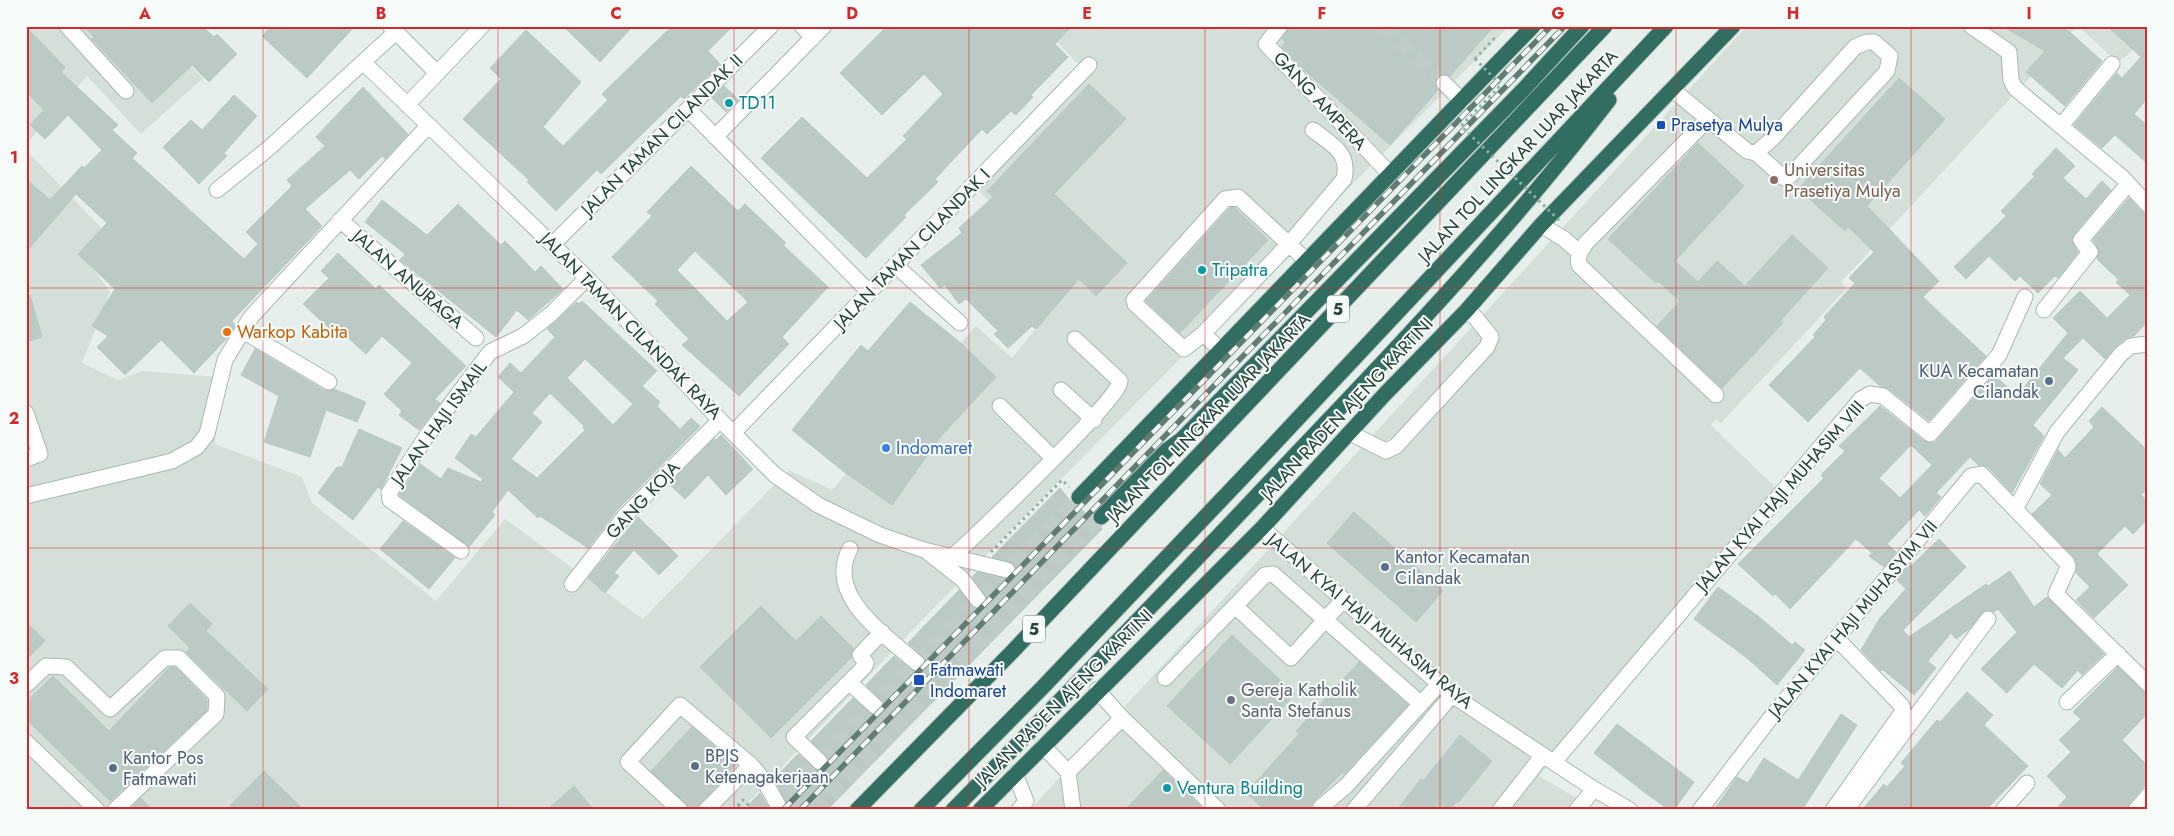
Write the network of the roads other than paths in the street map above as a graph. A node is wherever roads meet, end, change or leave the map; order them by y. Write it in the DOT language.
graph roads {
  1 [pos="66,26"];
  2 [pos="482,26"];
  3 [pos="771,26"];
  4 [pos="802,26"];
  5 [pos="824,26"];
  6 [pos="1280,26"];
  7 [pos="1533,26"];
  8 [pos="1582,26"];
  9 [pos="1605,26"];
  10 [pos="1733,26"];
  11 [pos="1971,26"];
  12 [pos="393,29"];
  13 [pos="1663,30"];
  14 [pos="813,38"];
  15 [pos="364,63"];
  16 [pos="2112,64"];
  17 [pos="1089,65"];
  18 [pos="438,73"];
  19 [pos="1444,83"];
  20 [pos="126,90"];
  21 [pos="1673,90"];
  22 [pos="1462,101"];
  23 [pos="407,105"];
  24 [pos="688,109"];
  25 [pos="1707,120"];
  26 [pos="428,126"];
  27 [pos="2061,126"];
  28 [pos="1313,130"];
  29 [pos="715,137"];
  30 [pos="1756,153"];
  31 [pos="1390,174"];
  32 [pos="2128,184"];
  33 [pos="217,190"];
  34 [pos="2148,205"];
  35 [pos="340,220"];
  36 [pos="1541,226"];
  37 [pos="553,244"];
  38 [pos="1288,245"];
  39 [pos="1579,252"];
  40 [pos="1307,262"];
  41 [pos="896,266"];
  42 [pos="587,278"];
  43 [pos="869,292"];
  44 [pos="2025,297"];
  45 [pos="2044,310"];
  46 [pos="1466,311"];
  47 [pos="960,323"];
  48 [pos="243,331"];
  49 [pos="1203,334"];
  50 [pos="476,338"];
  51 [pos="1075,339"];
  52 [pos="2148,344"];
  53 [pos="1220,350"];
  54 [pos="329,382"];
  55 [pos="1061,390"];
  56 [pos="1716,395"];
  57 [pos="1000,406"];
  58 [pos="26,413"];
  59 [pos="720,420"];
  60 [pos="1094,420"];
  61 [pos="734,432"];
  62 [pos="1350,433"];
  63 [pos="1053,458"];
  64 [pos="26,459"];
  65 [pos="1074,492"];
  66 [pos="26,496"];
  67 [pos="2016,508"];
  68 [pos="1103,520"];
  69 [pos="1262,528"];
  70 [pos="850,549"];
  71 [pos="924,550"];
  72 [pos="461,552"];
  73 [pos="953,556"];
  74 [pos="1007,570"];
  75 [pos="572,584"];
  76 [pos="978,600"];
  77 [pos="1344,600"];
  78 [pos="1235,606"];
  79 [pos="1988,619"];
  80 [pos="1326,620"];
  81 [pos="882,632"];
  82 [pos="1837,639"];
  83 [pos="2118,654"];
  84 [pos="917,663"];
  85 [pos="1166,678"];
  86 [pos="849,682"];
  87 [pos="1439,684"];
  88 [pos="2148,684"];
  89 [pos="26,685"];
  90 [pos="1097,690"];
  91 [pos="1452,695"];
  92 [pos="2067,702"];
  93 [pos="1421,704"];
  94 [pos="875,706"];
  95 [pos="1122,718"];
  96 [pos="26,742"];
  97 [pos="1040,749"];
  98 [pos="1548,759"];
  99 [pos="820,762"];
  100 [pos="750,765"];
  101 [pos="1019,769"];
  102 [pos="1068,772"];
  103 [pos="2027,783"];
  104 [pos="1594,789"];
  105 [pos="2148,796"];
  106 [pos="778,804"];
  107 [pos="1321,808"];
  108 [pos="97,810"];
  109 [pos="115,810"];
  110 [pos="680,810"];
  111 [pos="706,810"];
  112 [pos="857,810"];
  113 [pos="921,810"];
  114 [pos="954,810"];
  115 [pos="980,810"];
  116 [pos="1019,810"];
  117 [pos="1073,810"];
  118 [pos="1218,810"];
  119 [pos="1354,810"];
  120 [pos="1500,810"];
  121 [pos="1577,810"];
  122 [pos="1630,810"];
  123 [pos="1700,810"];
  124 [pos="1832,810"];
  125 [pos="1846,810"];
  126 [pos="2003,810"];
  127 [pos="2136,810"];
  1 -- 20 [label="street"];
  2 -- 18 [label="street"];
  3 -- 24 [label="street, JALAN TAMAN CILANDAK II"];
  4 -- 14 [label="street"];
  5 -- 14 [label="street"];
  6 -- 31 [label="street, GANG AMPERA"];
  7 -- 22 [label="highway"];
  8 -- 68 [label="highway"];
  9 -- 112 [label="highway, JALAN TOL LINGKAR LUAR JAKARTA / 5"];
  10 -- 21 [label="highway, JALAN RADEN AJENG KARTINI"];
  11 -- 27 [label="street"];
  12 -- 15 [label="street"];
  12 -- 18 [label="street"];
  13 -- 113 [label="highway, JALAN TOL LINGKAR LUAR JAKARTA"];
  13 -- 114 [label="highway"];
  14 -- 29 [label="street"];
  15 -- 23 [label="street, JALAN TAMAN CILANDAK RAYA"];
  15 -- 33 [label="street"];
  16 -- 27 [label="street"];
  17 -- 41 [label="street, JALAN TAMAN CILANDAK I"];
  18 -- 23 [label="street"];
  19 -- 22 [label="street"];
  21 -- 25 [label="street"];
  21 -- 36 [label="highway, JALAN RADEN AJENG KARTINI"];
  22 -- 31 [label="highway"];
  23 -- 26 [label="street, JALAN TAMAN CILANDAK RAYA"];
  24 -- 29 [label="street"];
  24 -- 37 [label="street, JALAN TAMAN CILANDAK II"];
  25 -- 30 [label="street"];
  25 -- 39 [label="street"];
  26 -- 35 [label="street, JALAN ANURAGA"];
  26 -- 37 [label="street, JALAN TAMAN CILANDAK RAYA"];
  27 -- 32 [label="street"];
  28 -- 38 [label="street"];
  29 -- 43 [label="street"];
  30 -- 30 [label="street"];
  31 -- 40 [label="highway"];
  32 -- 34 [label="street"];
  32 -- 45 [label="street"];
  35 -- 48 [label="street, JALAN ANURAGA"];
  35 -- 50 [label="street, JALAN ANURAGA"];
  36 -- 39 [label="street"];
  36 -- 46 [label="highway, JALAN RADEN AJENG KARTINI"];
  37 -- 42 [label="street, JALAN TAMAN CILANDAK RAYA"];
  38 -- 40 [label="street"];
  38 -- 49 [label="street"];
  38 -- 49 [label="street"];
  39 -- 56 [label="street"];
  40 -- 53 [label="highway"];
  41 -- 43 [label="street, JALAN TAMAN CILANDAK I"];
  41 -- 47 [label="street"];
  42 -- 59 [label="street, JALAN TAMAN CILANDAK RAYA"];
  42 -- 72 [label="street, JALAN HAJI ISMAIL"];
  43 -- 61 [label="street, JALAN TAMAN CILANDAK I"];
  44 -- 98 [label="street, JALAN KYAI HAJI MUHASIM VIII"];
  46 -- 62 [label="highway, JALAN RADEN AJENG KARTINI"];
  46 -- 62 [label="street"];
  48 -- 54 [label="street"];
  48 -- 66 [label="street, JALAN ANURAGA"];
  49 -- 53 [label="street"];
  51 -- 60 [label="street"];
  52 -- 67 [label="street"];
  53 -- 65 [label="highway"];
  55 -- 60 [label="street"];
  57 -- 63 [label="street"];
  58 -- 64 [label="street"];
  59 -- 61 [label="street, JALAN TAMAN CILANDAK RAYA"];
  59 -- 75 [label="street, GANG KOJA"];
  60 -- 63 [label="street"];
  61 -- 71 [label="street, JALAN TAMAN CILANDAK RAYA"];
  62 -- 69 [label="highway, JALAN RADEN AJENG KARTINI"];
  63 -- 73 [label="street"];
  67 -- 82 [label="street, JALAN KYAI HAJI MUHASYIM VII"];
  67 -- 83 [label="street"];
  69 -- 77 [label="street, JALAN KYAI HAJI MUHASIM RAYA"];
  69 -- 90 [label="highway, JALAN RADEN AJENG KARTINI"];
  70 -- 81 [label="street"];
  71 -- 73 [label="street, JALAN TAMAN CILANDAK RAYA"];
  71 -- 76 [label="street, JALAN TAMAN CILANDAK RAYA"];
  73 -- 74 [label="street, JALAN TAMAN CILANDAK RAYA"];
  77 -- 80 [label="street"];
  77 -- 87 [label="street, JALAN KYAI HAJI MUHASIM RAYA"];
  78 -- 80 [label="street"];
  78 -- 80 [label="street"];
  78 -- 85 [label="street"];
  79 -- 125 [label="street"];
  80 -- 93 [label="street"];
  81 -- 84 [label="street"];
  81 -- 86 [label="street"];
  82 -- 123 [label="street, JALAN KYAI HAJI MUHASYIM VII"];
  82 -- 124 [label="street"];
  83 -- 88 [label="street"];
  83 -- 92 [label="street"];
  86 -- 94 [label="street"];
  86 -- 99 [label="street"];
  87 -- 91 [label="street, JALAN KYAI HAJI MUHASIM RAYA"];
  87 -- 93 [label="street"];
  89 -- 109 [label="street"];
  90 -- 95 [label="street"];
  90 -- 97 [label="highway, JALAN RADEN AJENG KARTINI"];
  91 -- 98 [label="street, JALAN KYAI HAJI MUHASIM RAYA"];
  91 -- 119 [label="street"];
  93 -- 107 [label="street"];
  95 -- 102 [label="street"];
  95 -- 118 [label="street"];
  96 -- 108 [label="street"];
  97 -- 101 [label="highway, JALAN RADEN AJENG KARTINI"];
  97 -- 102 [label="street"];
  98 -- 104 [label="street, JALAN KYAI HAJI MUHASIM RAYA"];
  98 -- 120 [label="street"];
  100 -- 106 [label="street"];
  100 -- 110 [label="street"];
  100 -- 111 [label="street"];
  101 -- 115 [label="highway, JALAN RADEN AJENG KARTINI"];
  101 -- 116 [label="street"];
  102 -- 117 [label="street"];
  103 -- 126 [label="street"];
  104 -- 121 [label="street"];
  104 -- 122 [label="street, JALAN KYAI HAJI MUHASIM RAYA"];
  105 -- 127 [label="street"];
}
